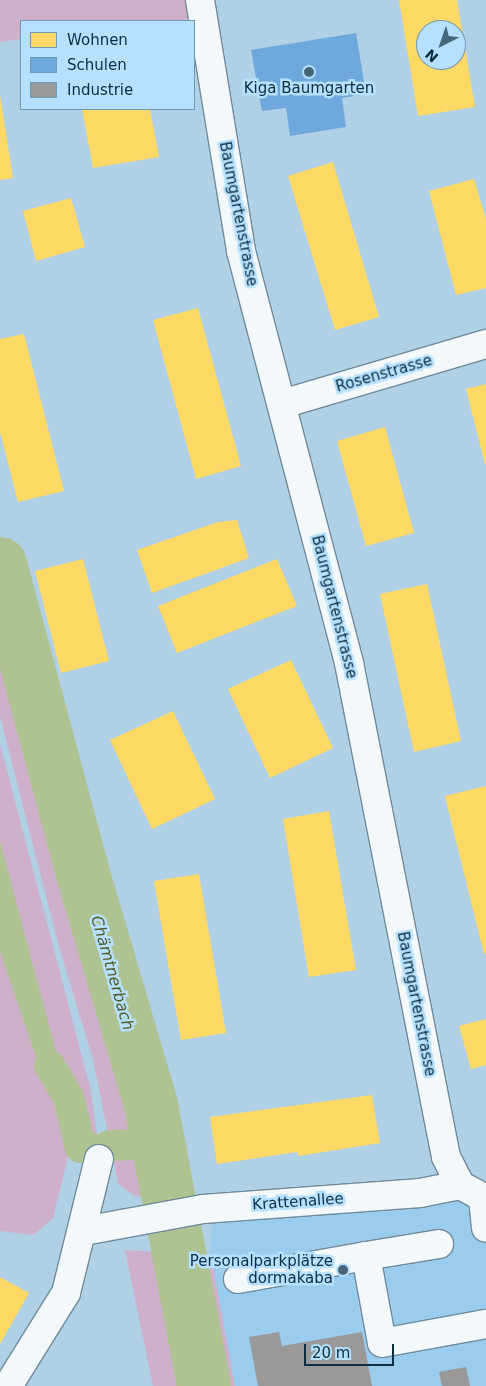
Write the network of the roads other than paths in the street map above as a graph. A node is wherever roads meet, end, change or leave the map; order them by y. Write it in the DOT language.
graph roads {
  1 [pos="200,0"];
  2 [pos="486,344"];
  3 [pos="282,404"];
  4 [pos="98,1159"];
  5 [pos="460,1185"];
  6 [pos="484,1199"];
  7 [pos="486,1228"];
  8 [pos="84,1231"];
  9 [pos="439,1244"];
  10 [pos="366,1256"];
  11 [pos="238,1279"];
  12 [pos="486,1324"];
  13 [pos="8,1386"];
  1 -- 3 [label="street, Baumgartenstrasse"];
  2 -- 3 [label="street, Rosenstrasse"];
  3 -- 5 [label="street, Baumgartenstrasse"];
  4 -- 8 [label="street"];
  5 -- 6 [label="street"];
  5 -- 8 [label="street, Krattenallee"];
  6 -- 7 [label="street"];
  8 -- 13 [label="street"];
  9 -- 10 [label="street"];
  10 -- 11 [label="street"];
  10 -- 12 [label="street"];
}
